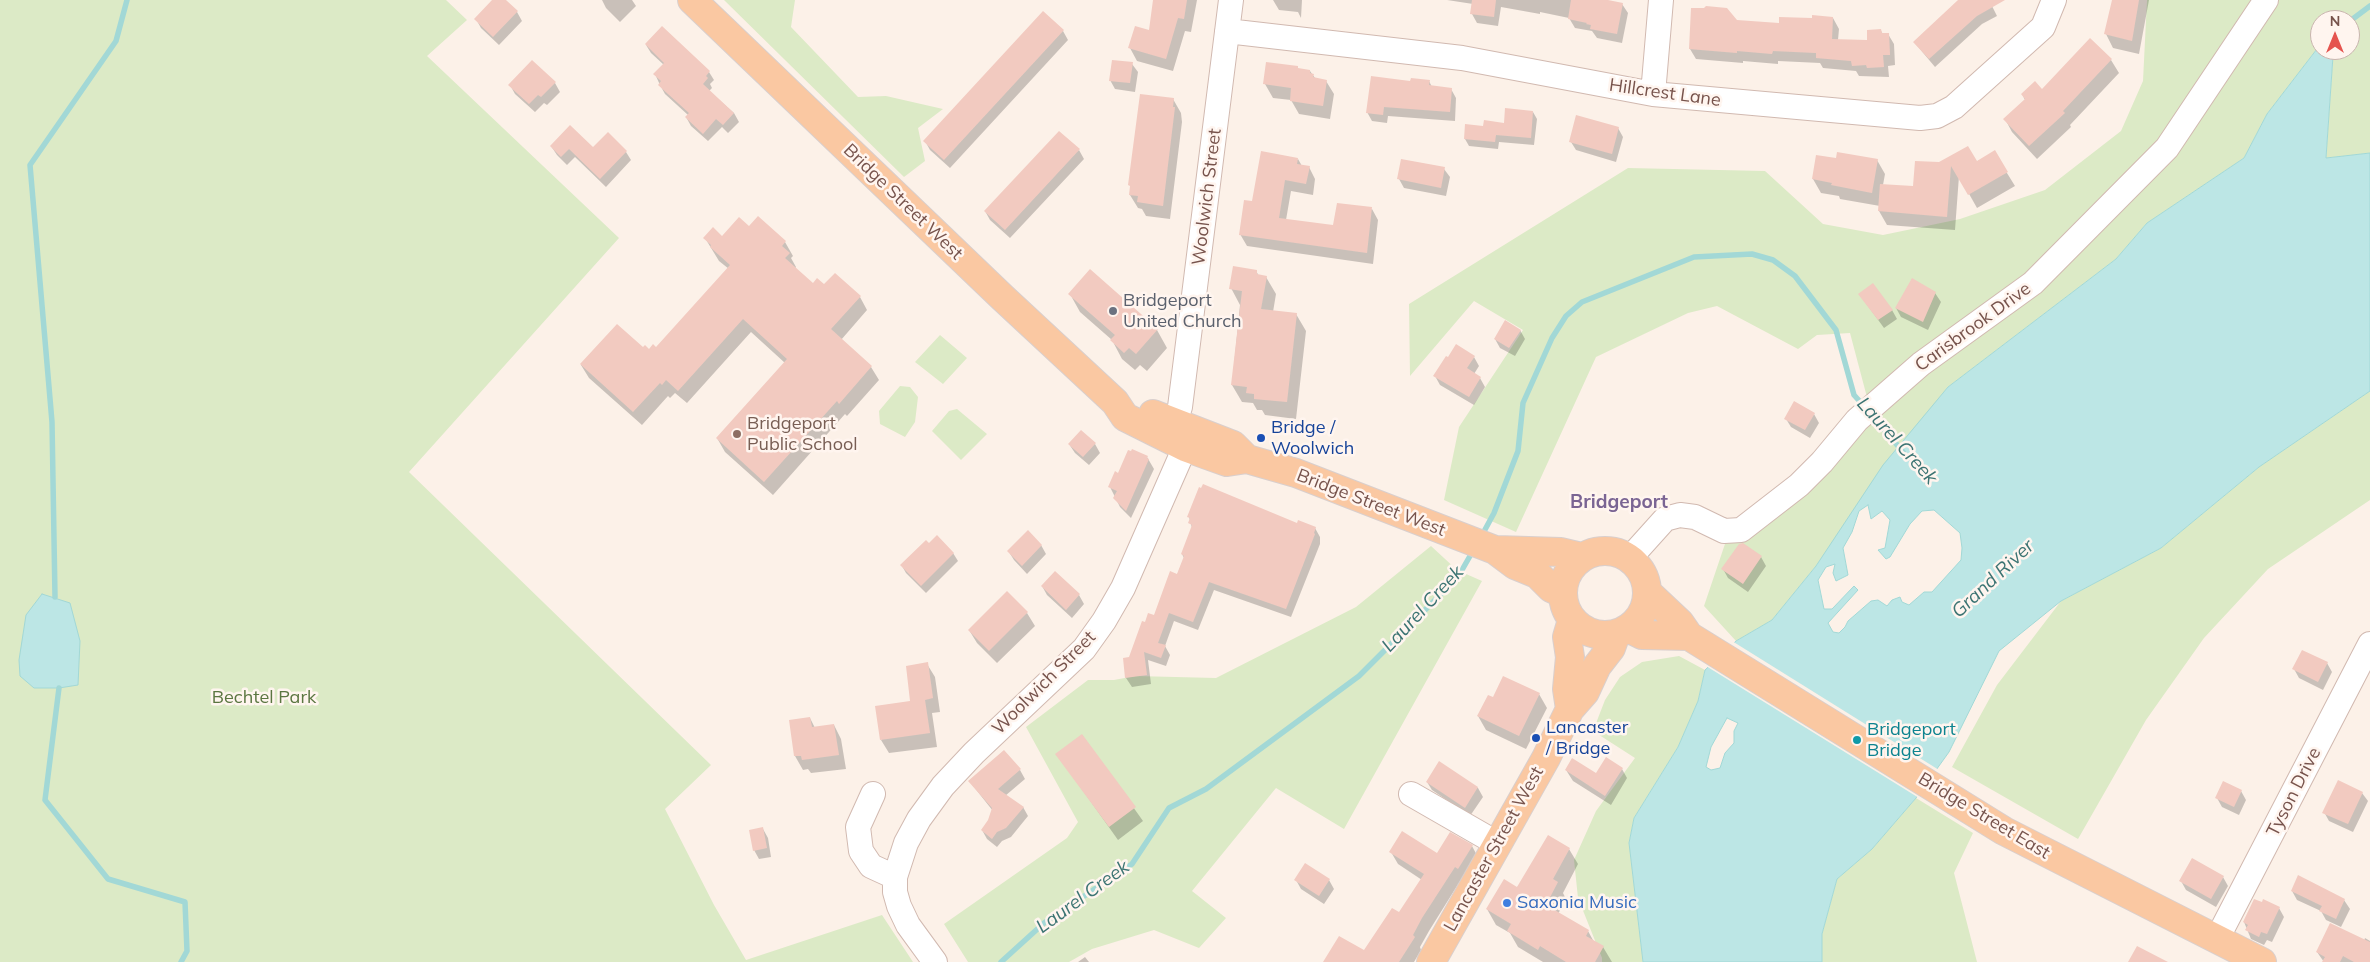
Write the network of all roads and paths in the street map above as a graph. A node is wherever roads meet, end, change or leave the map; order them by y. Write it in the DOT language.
graph roads {
  1 [pos="692,0"];
  2 [pos="1231,0"];
  3 [pos="1661,0"];
  4 [pos="2054,0"];
  5 [pos="2266,0"];
  6 [pos="1227,32"];
  7 [pos="1653,94"];
  8 [pos="1115,402"];
  9 [pos="1175,422"];
  10 [pos="1185,447"];
  11 [pos="1247,459"];
  12 [pos="1495,550"];
  13 [pos="1582,557"];
  14 [pos="1629,559"];
  15 [pos="1647,592"];
  16 [pos="1562,594"];
  17 [pos="1572,620"];
  18 [pos="1622,631"];
  19 [pos="1700,642"];
  20 [pos="2367,656"];
  21 [pos="1570,709"];
  22 [pos="873,794"];
  23 [pos="1411,794"];
  24 [pos="1498,844"];
  25 [pos="895,877"];
  26 [pos="2217,939"];
  27 [pos="934,962"];
  28 [pos="1430,962"];
  29 [pos="2262,962"];
  1 -- 8 [label="main road, Bridge Street West"];
  2 -- 6 [label="street, Woolwich Street"];
  3 -- 7 [label="street"];
  4 -- 7 [label="street, Hillcrest Lane"];
  5 -- 14 [label="street, Carisbrook Drive"];
  6 -- 7 [label="street, Hillcrest Lane"];
  6 -- 9 [label="street, Woolwich Street"];
  8 -- 9 [label="main road, Bridge Street West"];
  8 -- 10 [label="main road, Bridge Street West"];
  9 -- 11 [label="main road, Bridge Street West"];
  10 -- 11 [label="main road, Bridge Street West"];
  10 -- 25 [label="street, Woolwich Street"];
  11 -- 12 [label="main road, Bridge Street West"];
  12 -- 13 [label="main road, Bridge Street West"];
  12 -- 16 [label="main road, Bridge Street West"];
  13 -- 14 [label="main road"];
  13 -- 16 [label="main road"];
  14 -- 15 [label="main road"];
  15 -- 18 [label="main road"];
  15 -- 19 [label="main road, Bridge Street East"];
  16 -- 17 [label="main road"];
  17 -- 18 [label="main road"];
  17 -- 21 [label="main road"];
  18 -- 19 [label="main road"];
  18 -- 21 [label="main road, Lancaster Street West"];
  19 -- 26 [label="main road, Bridge Street East"];
  20 -- 26 [label="street, Tyson Drive"];
  21 -- 24 [label="main road, Lancaster Street West"];
  22 -- 25 [label="street"];
  23 -- 24 [label="street"];
  24 -- 28 [label="main road, Lancaster Street West"];
  25 -- 27 [label="street"];
  26 -- 29 [label="main road, Bridge Street East"];
}
